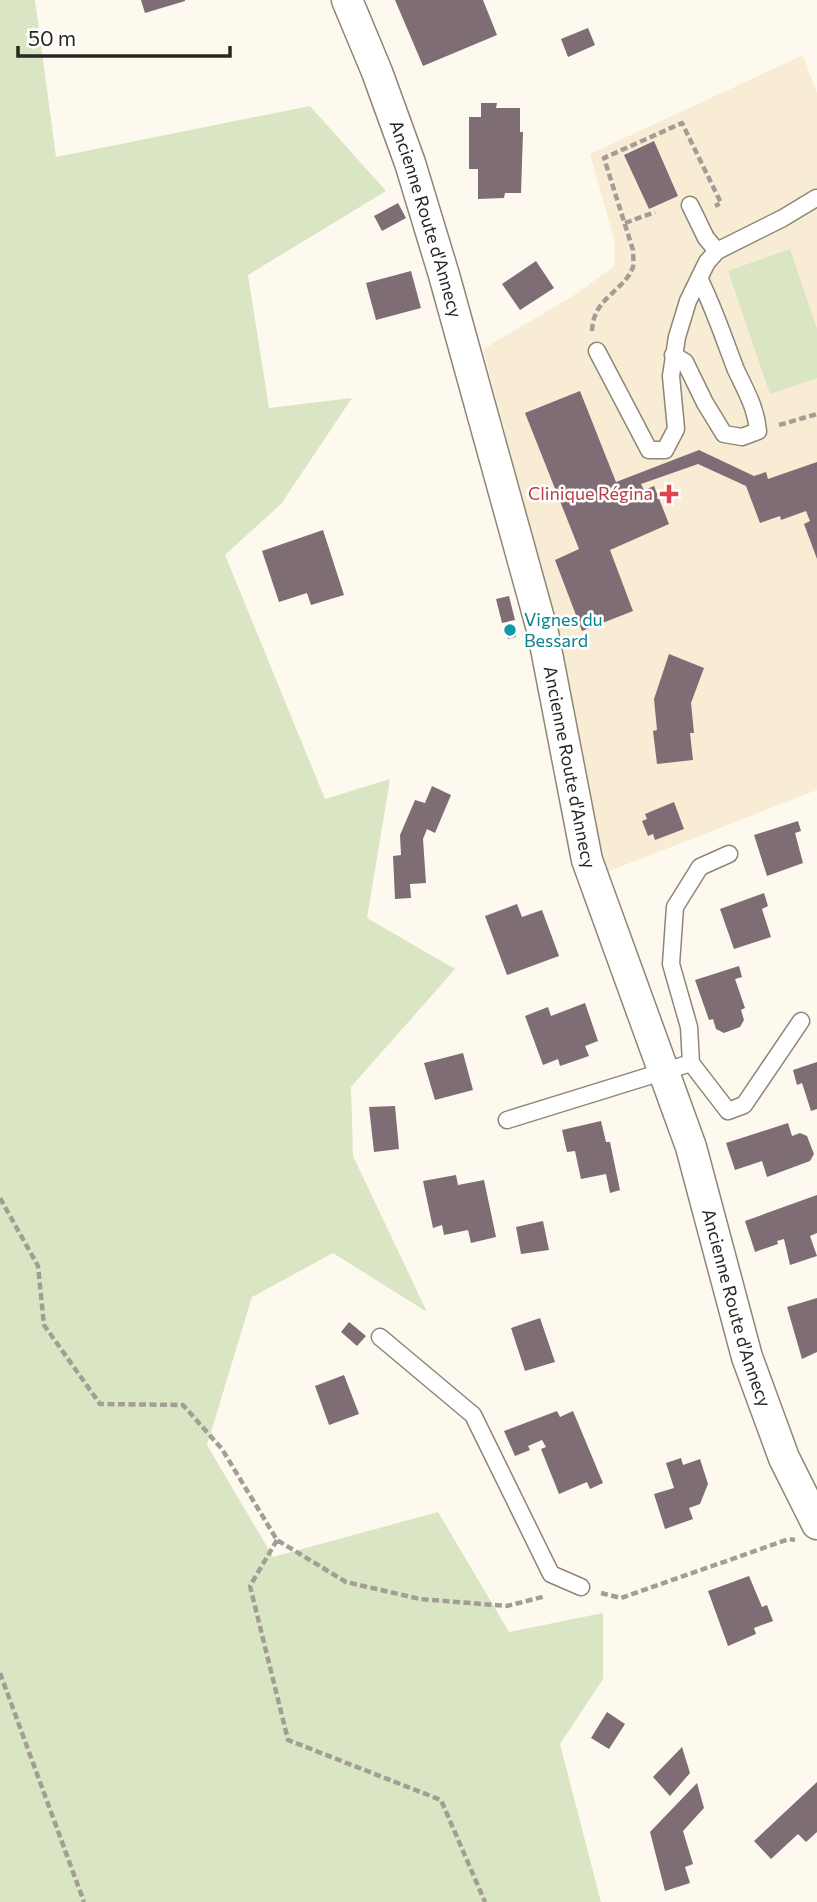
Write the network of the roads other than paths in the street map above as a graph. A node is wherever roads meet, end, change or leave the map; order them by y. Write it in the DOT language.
graph roads {
  1 [pos="347,0"];
  2 [pos="817,198"];
  3 [pos="693,211"];
  4 [pos="717,251"];
  5 [pos="699,278"];
  6 [pos="597,351"];
  7 [pos="673,355"];
  8 [pos="729,854"];
  9 [pos="801,1021"];
  10 [pos="678,1066"];
  11 [pos="507,1121"];
  12 [pos="380,1337"];
  13 [pos="808,1532"];
  14 [pos="581,1587"];
  1 -- 10 [label="street, Ancienne Route d'Annecy"];
  2 -- 4 [label="lane"];
  3 -- 4 [label="lane"];
  4 -- 5 [label="lane"];
  5 -- 7 [label="lane"];
  5 -- 7 [label="lane"];
  6 -- 7 [label="lane"];
  8 -- 10 [label="lane"];
  9 -- 10 [label="lane"];
  10 -- 11 [label="lane"];
  10 -- 13 [label="street, Ancienne Route d'Annecy"];
  12 -- 14 [label="lane"];
}
